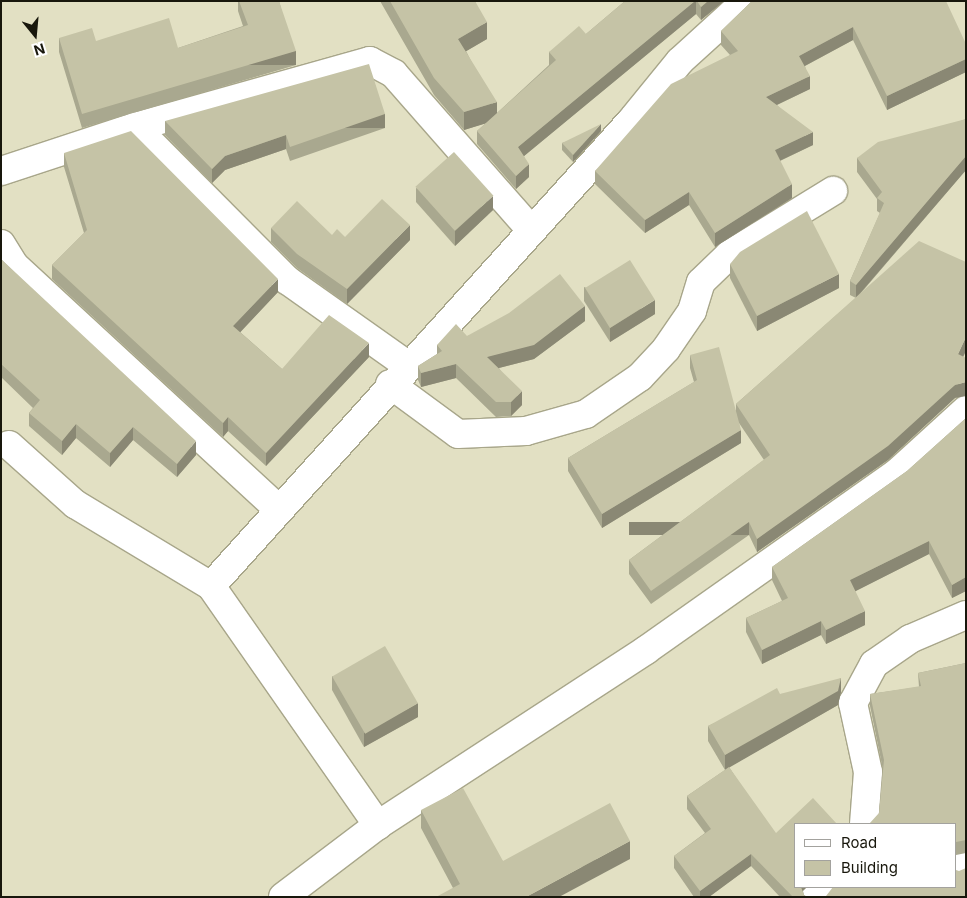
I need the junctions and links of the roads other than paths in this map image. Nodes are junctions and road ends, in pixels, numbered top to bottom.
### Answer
1 (746, 1) edge
2 (135, 126) junction
3 (1, 170) edge
4 (834, 191) dead end
5 (531, 230) junction
6 (1, 244) edge
7 (398, 375) junction
8 (966, 410) edge
9 (9, 445) dead end
10 (277, 508) junction
11 (211, 586) junction
12 (966, 616) edge
13 (864, 823) edge
14 (378, 825) junction
15 (824, 888) edge
16 (283, 897) edge
17 (815, 897) edge

1 - 5 street
2 - 3 street
2 - 5 street
2 - 7 street
4 - 7 street
5 - 7 street
6 - 10 street
7 - 10 street
8 - 14 street
9 - 11 street
10 - 11 street
11 - 14 street
12 - 13 street
14 - 16 street
15 - 17 street

